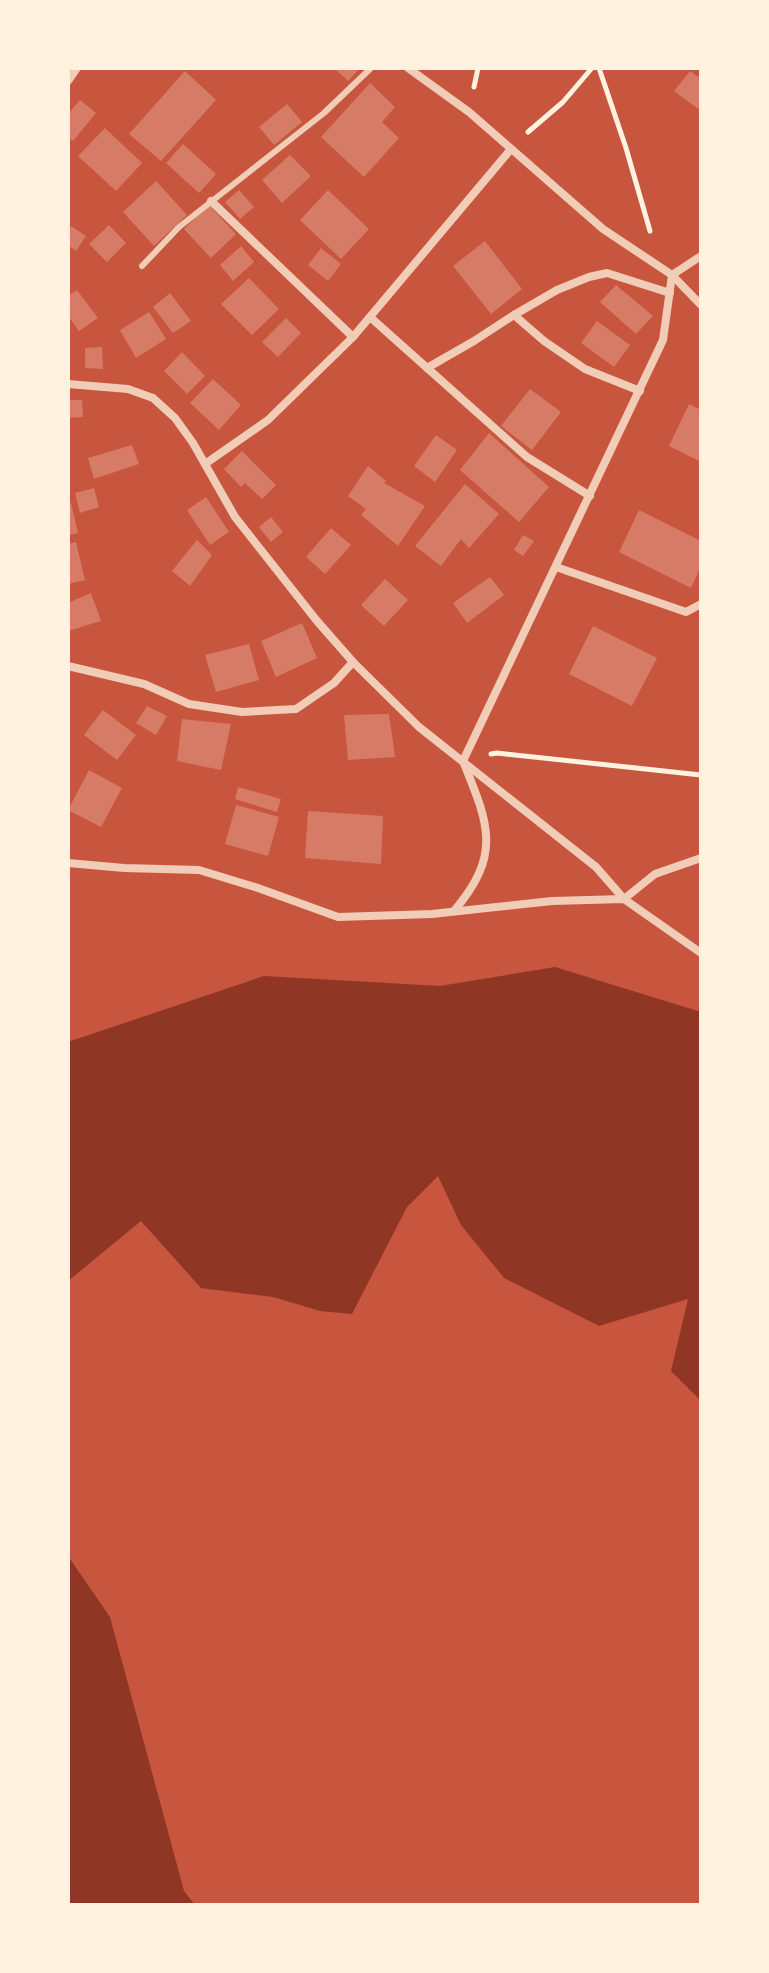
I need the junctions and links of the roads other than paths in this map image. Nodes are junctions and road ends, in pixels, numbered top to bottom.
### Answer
1 (77, 68) edge
2 (371, 68) edge
3 (408, 68) edge
4 (68, 81) edge
5 (511, 149) junction
6 (211, 201) junction
7 (701, 256) edge
8 (142, 266) dead end
9 (672, 275) junction
10 (670, 293) junction
11 (701, 305) edge
12 (514, 315) junction
13 (370, 317) junction
14 (353, 337) junction
15 (427, 368) junction
16 (68, 384) edge
17 (640, 391) junction
18 (205, 464) junction
19 (590, 496) junction
20 (556, 567) junction
21 (701, 604) edge
22 (353, 662) junction
23 (68, 666) edge
24 (463, 761) junction
25 (701, 858) edge
26 (68, 863) edge
27 (624, 899) junction
28 (454, 911) junction
29 (701, 953) edge

1 - 4 street
2 - 6 lane
3 - 5 street
5 - 9 street
5 - 13 street
6 - 8 lane
6 - 14 street
7 - 9 street
9 - 10 street
9 - 11 street
10 - 12 street
10 - 17 street
12 - 15 street
12 - 17 street
13 - 14 street
13 - 15 street
14 - 18 street
15 - 19 street
16 - 18 street
17 - 19 street
18 - 22 street
19 - 20 street
20 - 21 street
20 - 24 street
22 - 23 street
22 - 24 street
24 - 27 street
24 - 28 street
25 - 27 street
26 - 28 street
27 - 28 street
27 - 29 street

